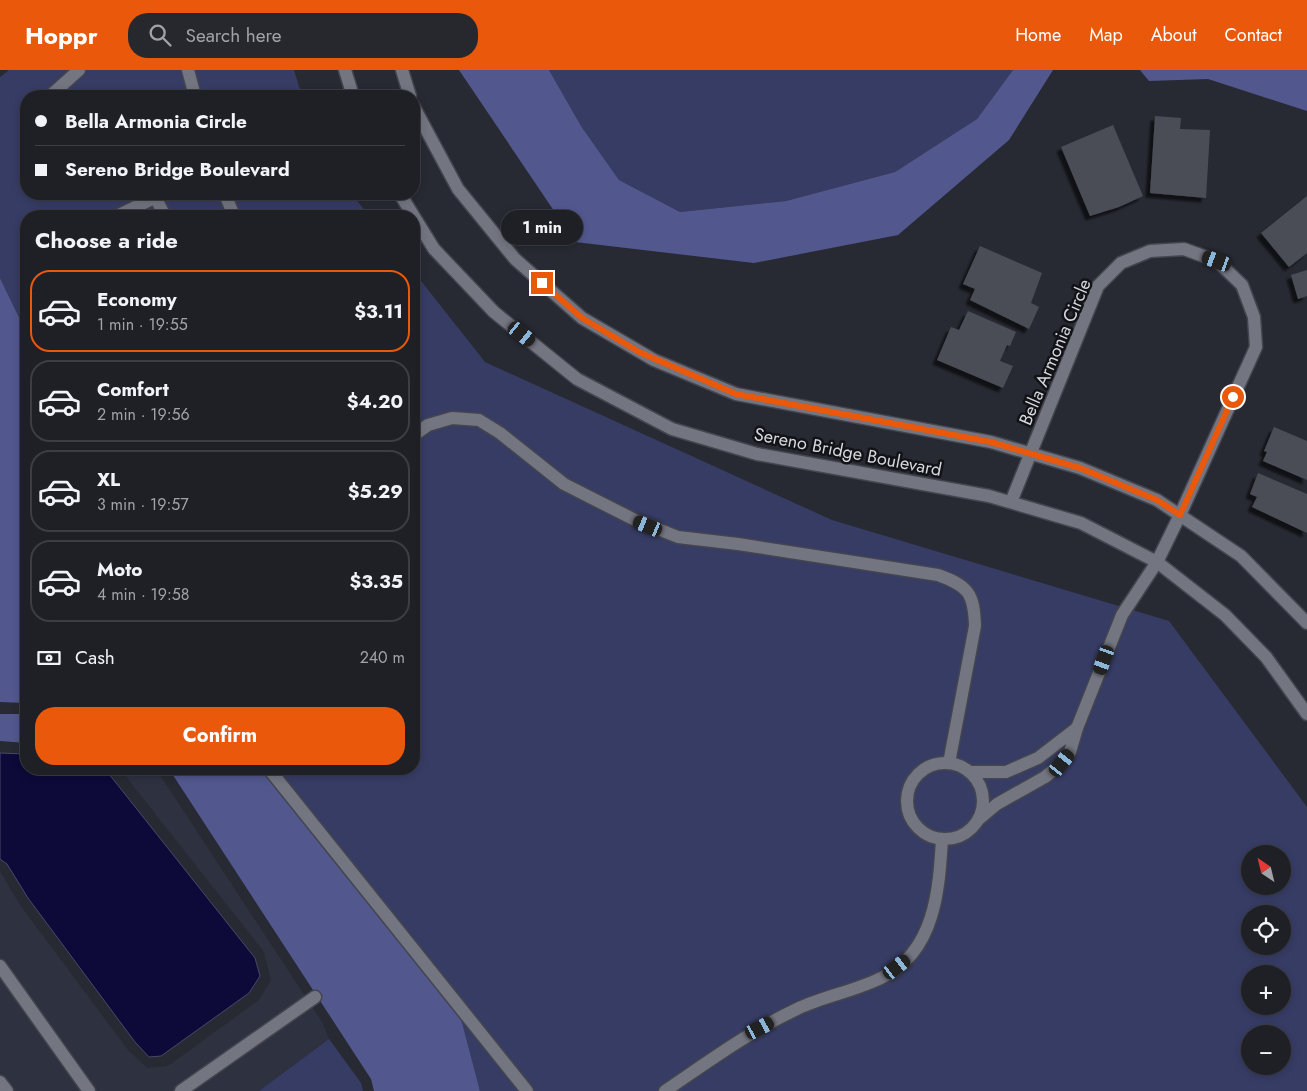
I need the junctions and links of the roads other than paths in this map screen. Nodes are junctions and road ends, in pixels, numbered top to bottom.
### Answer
1 (78, 70) edge
2 (188, 70) edge
3 (345, 70) edge
4 (402, 70) edge
5 (56, 90) edge
6 (193, 90) edge
7 (352, 90) edge
8 (408, 90) edge
9 (420, 118) edge
10 (148, 200) edge
11 (129, 210) edge
12 (420, 226) edge
13 (420, 431) edge
14 (1030, 454) junction
15 (1011, 502) junction
16 (1180, 515) junction
17 (1157, 562) junction
18 (1307, 623) edge
19 (1307, 714) edge
20 (1077, 728) junction
21 (949, 763) junction
22 (971, 772) junction
23 (273, 775) edge
24 (979, 819) junction
25 (942, 839) junction
26 (0, 966) edge
27 (315, 997) dead end
28 (0, 1082) edge
29 (7, 1091) edge
30 (89, 1091) edge
31 (181, 1091) edge
32 (527, 1091) edge
33 (665, 1091) edge

1 - 5 street
2 - 6 street
3 - 7 street
4 - 8 street
9 - 14 street, Sereno Bridge Boulevard
10 - 11 street
12 - 15 street, Sereno Bridge Boulevard
13 - 21 street
14 - 15 street, Bella Armonia Circle
14 - 16 street, Sereno Bridge Boulevard
14 - 16 street, Bella Armonia Circle
15 - 17 street, Sereno Bridge Boulevard
16 - 17 street, Bella Armonia Circle
16 - 18 street, Sereno Bridge Boulevard
17 - 19 street, Sereno Bridge Boulevard
17 - 20 street, Bella Armonia Circle
20 - 22 street
20 - 24 street, Bella Armonia Circle
21 - 22 street
21 - 25 street
22 - 24 street
23 - 32 street
24 - 25 street
25 - 33 street
26 - 30 street
27 - 31 street
28 - 29 street

